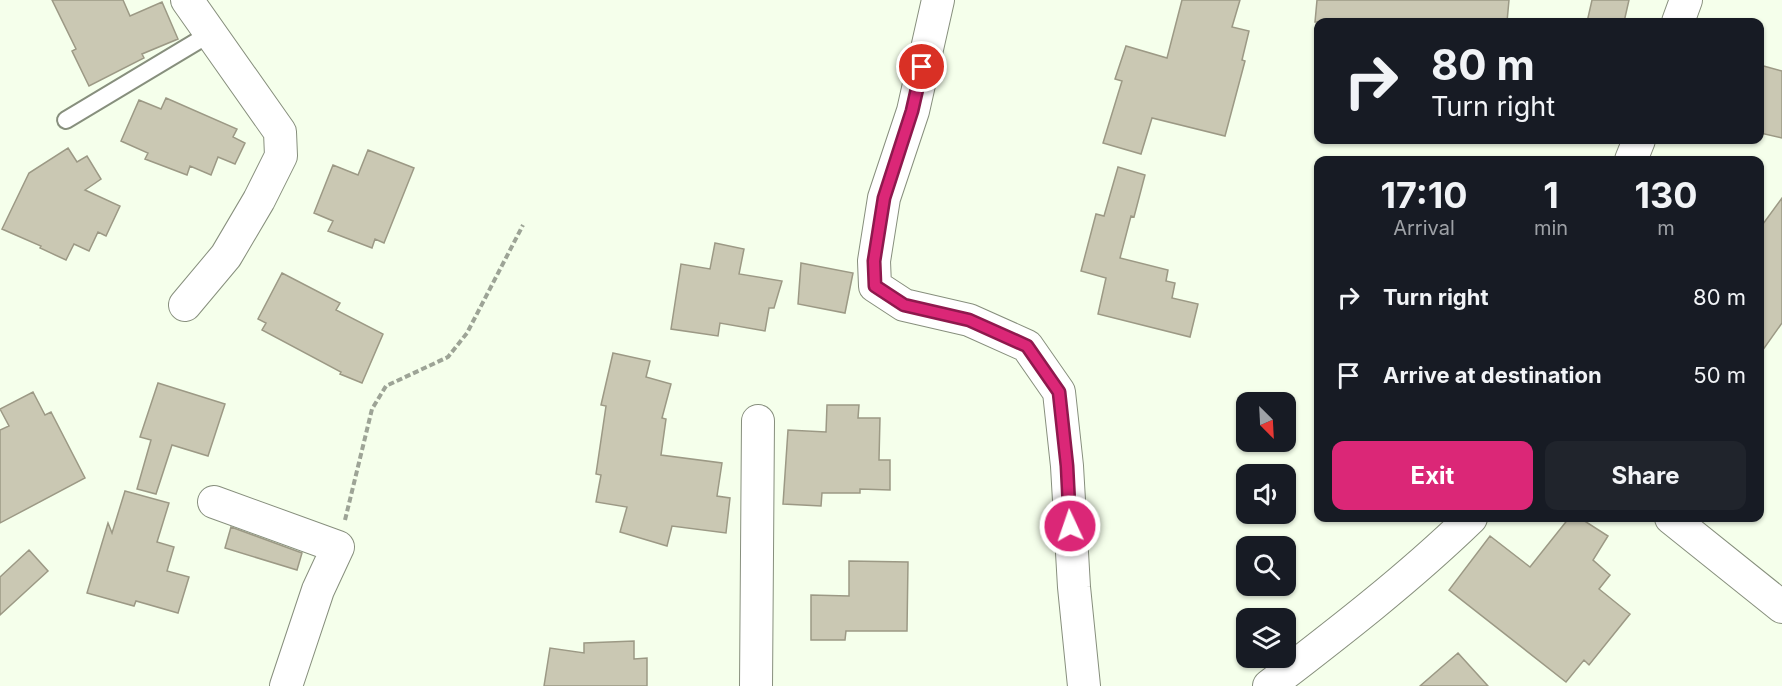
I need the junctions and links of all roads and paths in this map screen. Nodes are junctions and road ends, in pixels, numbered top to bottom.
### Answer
1 (187, 0) edge
2 (938, 0) edge
3 (1686, 0) edge
4 (1679, 18) edge
5 (211, 33) junction
6 (66, 120) dead end
7 (523, 225) dead end
8 (185, 305) dead end
9 (758, 421) dead end
10 (214, 502) dead end
11 (1467, 522) edge
12 (1676, 522) edge
13 (338, 547) junction
14 (1782, 606) edge
15 (286, 686) edge
16 (756, 686) edge
17 (1084, 686) edge
18 (1269, 686) edge

1 - 5 street
2 - 17 street
3 - 4 street
5 - 6 lane
5 - 8 street
7 - 13 path
9 - 16 street
10 - 13 street
11 - 18 street
12 - 14 street
13 - 15 street

